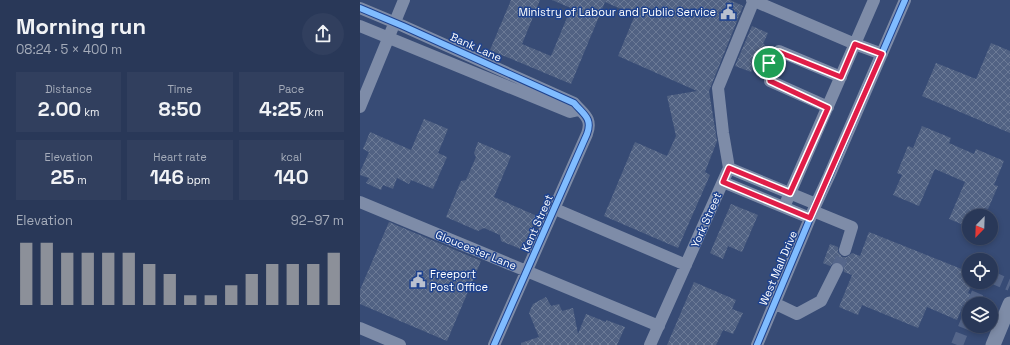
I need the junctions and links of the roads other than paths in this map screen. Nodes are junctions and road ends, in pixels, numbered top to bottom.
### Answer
1 (404, 0) edge
2 (753, 0) edge
3 (874, 0) edge
4 (905, 0) edge
5 (360, 8) edge
6 (395, 22) junction
7 (360, 26) edge
8 (389, 38) junction
9 (855, 44) junction
10 (882, 54) junction
11 (841, 77) junction
12 (360, 107) edge
13 (828, 108) junction
14 (580, 110) junction
15 (729, 168) junction
16 (723, 182) junction
17 (790, 193) junction
18 (360, 202) edge
19 (784, 207) junction
20 (555, 208) junction
21 (813, 211) junction
22 (845, 250) tunnel mouth
23 (686, 265) junction
24 (837, 269) tunnel mouth
25 (528, 271) junction
26 (774, 303) junction
27 (1010, 304) edge
28 (659, 326) junction
29 (360, 328) edge
30 (400, 345) edge
31 (494, 345) edge
32 (650, 345) edge
33 (757, 345) edge
34 (993, 345) edge

1 - 6 street
2 - 9 street
2 - 15 street
3 - 9 street
4 - 10 street, West Mall Drive
5 - 6 street, Bank Lane
6 - 8 street
6 - 14 street, Bank Lane
7 - 8 street
8 - 12 street
8 - 14 street
9 - 10 street
9 - 11 street
10 - 21 street, West Mall Drive
11 - 13 street
11 - 13 street
13 - 17 street
14 - 20 street, Kent Street
15 - 16 street, York Street
15 - 17 street
16 - 19 street
16 - 23 street, York Street
17 - 19 street
17 - 21 street
18 - 25 street, Gloucester Lane
19 - 21 street
20 - 23 street
20 - 25 street, Kent Street
21 - 22 street
21 - 26 street, West Mall Drive
23 - 28 street, York Street
24 - 26 street
25 - 28 street, Gloucester Lane
25 - 31 street, Kent Street
26 - 33 street, West Mall Drive
27 - 34 main road
28 - 32 street, York Street
29 - 30 street

